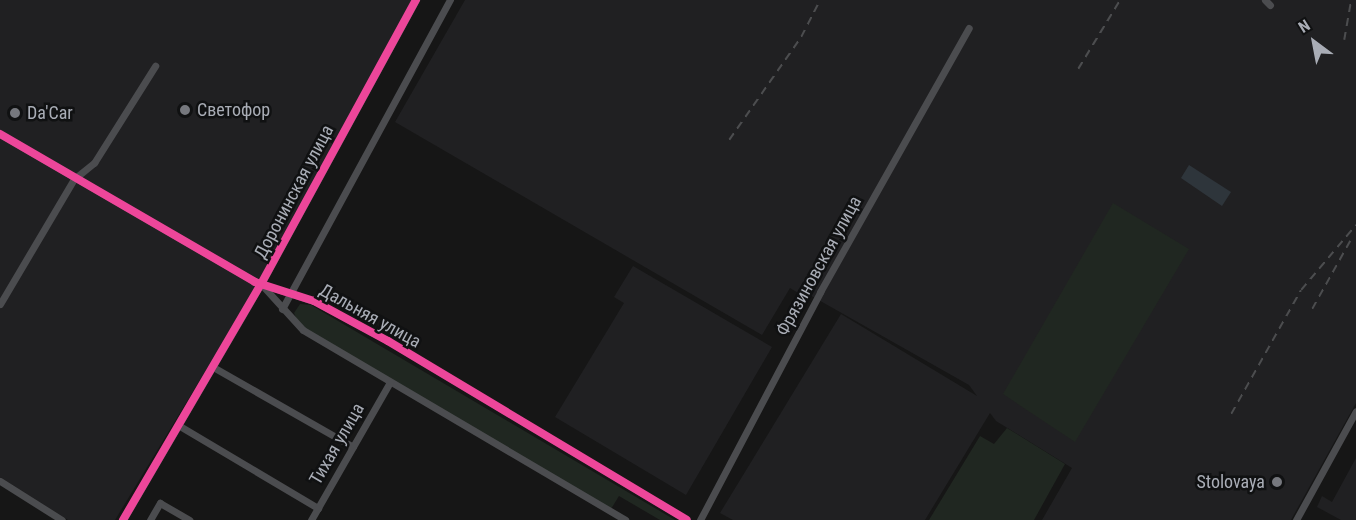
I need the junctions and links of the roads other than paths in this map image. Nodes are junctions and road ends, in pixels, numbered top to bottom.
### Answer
1 (416, 0) edge
2 (450, 0) edge
3 (969, 28) dead end
4 (155, 66) dead end
5 (0, 134) edge
6 (74, 179) junction
7 (261, 284) junction
8 (290, 292) junction
9 (0, 304) edge
10 (282, 309) junction
11 (213, 367) junction
12 (390, 382) junction
13 (1356, 411) edge
14 (177, 425) junction
15 (353, 447) junction
16 (0, 481) edge
17 (318, 508) junction
18 (62, 520) edge
19 (123, 520) edge
20 (150, 520) edge
21 (190, 520) edge
22 (311, 520) edge
23 (625, 520) edge
24 (687, 520) edge
25 (700, 520) edge
26 (1296, 520) edge

1 - 7 street, Доронинская улица
2 - 8 street
3 - 25 street, Фрязиновская улица
4 - 6 street
5 - 6 street, Дальняя улица
6 - 7 street, Дальняя улица
6 - 9 street
7 - 8 street, Дальняя улица
7 - 10 street, Дальняя улица
7 - 11 street, Доронинская улица
8 - 10 street
8 - 24 street, Дальняя улица
10 - 12 street, Дальняя улица
11 - 14 street, Доронинская улица
11 - 15 street
12 - 15 street, Тихая улица
12 - 23 street, Дальняя улица
13 - 26 street
14 - 17 street
14 - 19 street, Доронинская улица
15 - 17 street, Тихая улица
16 - 18 street
17 - 22 street, Тихая улица
20 - 21 street

